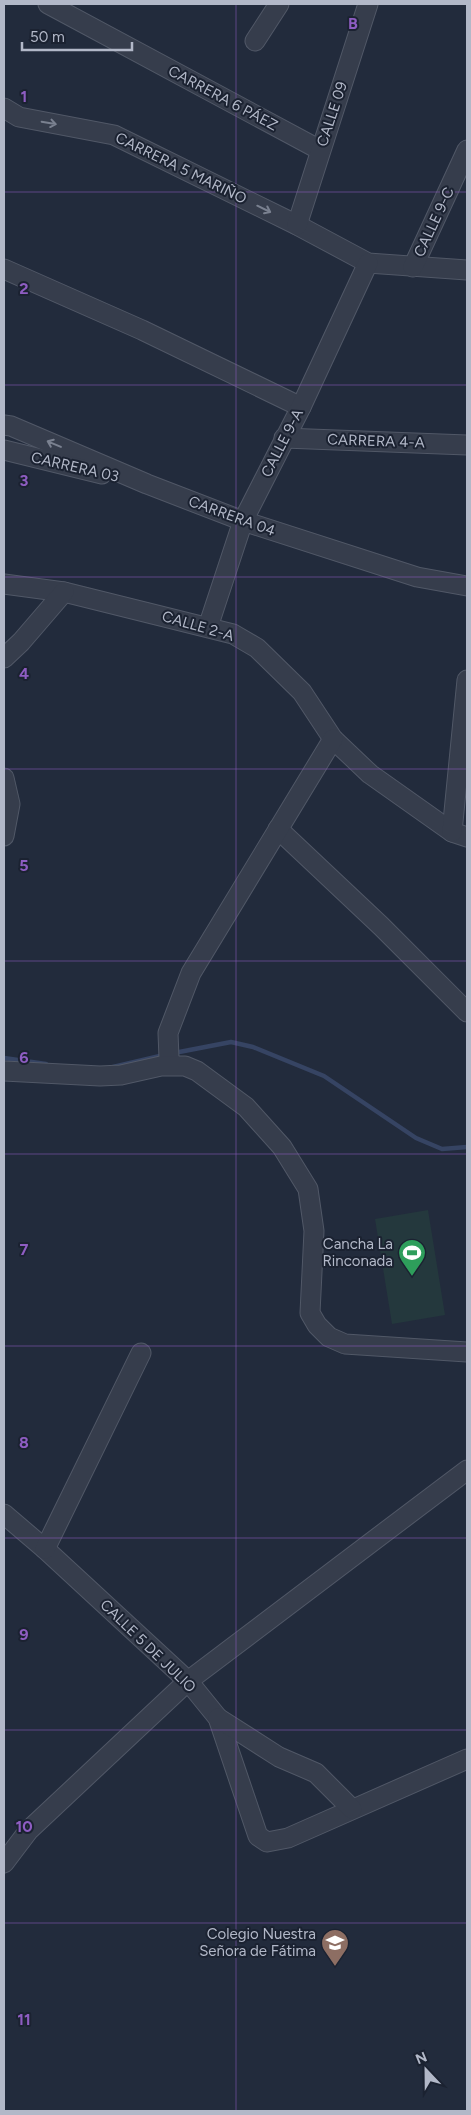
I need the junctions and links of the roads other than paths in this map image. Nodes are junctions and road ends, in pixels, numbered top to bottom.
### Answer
1 (48, 4) edge
2 (279, 4) edge
3 (368, 4) edge
4 (255, 42) dead end
5 (4, 108) edge
6 (320, 150) junction
7 (467, 150) edge
8 (297, 225) junction
9 (368, 263) junction
10 (413, 268) junction
11 (4, 269) edge
12 (467, 270) edge
13 (300, 407) junction
14 (6, 424) edge
15 (284, 438) junction
16 (467, 445) edge
17 (4, 450) edge
18 (147, 484) junction
19 (243, 521) junction
20 (4, 584) edge
21 (467, 586) edge
22 (64, 592) junction
23 (208, 627) junction
24 (4, 658) edge
25 (467, 680) edge
26 (333, 739) junction
27 (4, 778) edge
28 (278, 829) junction
29 (460, 835) edge
30 (4, 836) edge
31 (467, 1012) edge
32 (171, 1062) junction
33 (4, 1071) edge
34 (467, 1352) edge
35 (141, 1353) dead end
36 (467, 1470) edge
37 (4, 1514) edge
38 (46, 1548) junction
39 (188, 1681) junction
40 (218, 1718) junction
41 (467, 1759) edge
42 (352, 1809) junction
43 (4, 1863) edge

1 - 6 street, CARRERA 6 PÁEZ
2 - 4 street
3 - 6 street, CALLE 09
5 -> 8 street, CARRERA 5 MARIÑO
6 - 8 street, CALLE 09
7 - 10 street, CALLE 9-C
8 - 9 street, CARRERA 5 MARIÑO
9 - 10 street
9 - 13 street, CALLE 9-A
10 - 12 street
11 - 13 street
13 - 15 street, CALLE 9-A
18 -> 14 street, CARRERA 04
15 - 16 street, CARRERA 4-A
15 - 19 street, CALLE 9-A
17 - 18 street, CARRERA 03
18 - 19 street, CARRERA 04
19 - 21 street, CARRERA 04
19 - 23 street, CALLE 9-A
20 - 22 street, CALLE 2-A
22 - 23 street, CALLE 2-A
22 - 24 street
23 - 26 street, CALLE 2-A
25 - 29 street
26 - 28 street
26 - 29 street, CALLE 2-A
27 - 30 street
28 - 31 street
28 - 32 street
32 - 33 street
32 - 34 street
35 - 38 street
36 - 39 street
37 - 38 street, CALLE 5 DE JULIO
38 - 39 street, CALLE 5 DE JULIO
39 - 40 street, CALLE 5 DE JULIO
39 - 43 street
40 - 42 street
40 - 42 street, CALLE 5 DE JULIO
41 - 42 street

